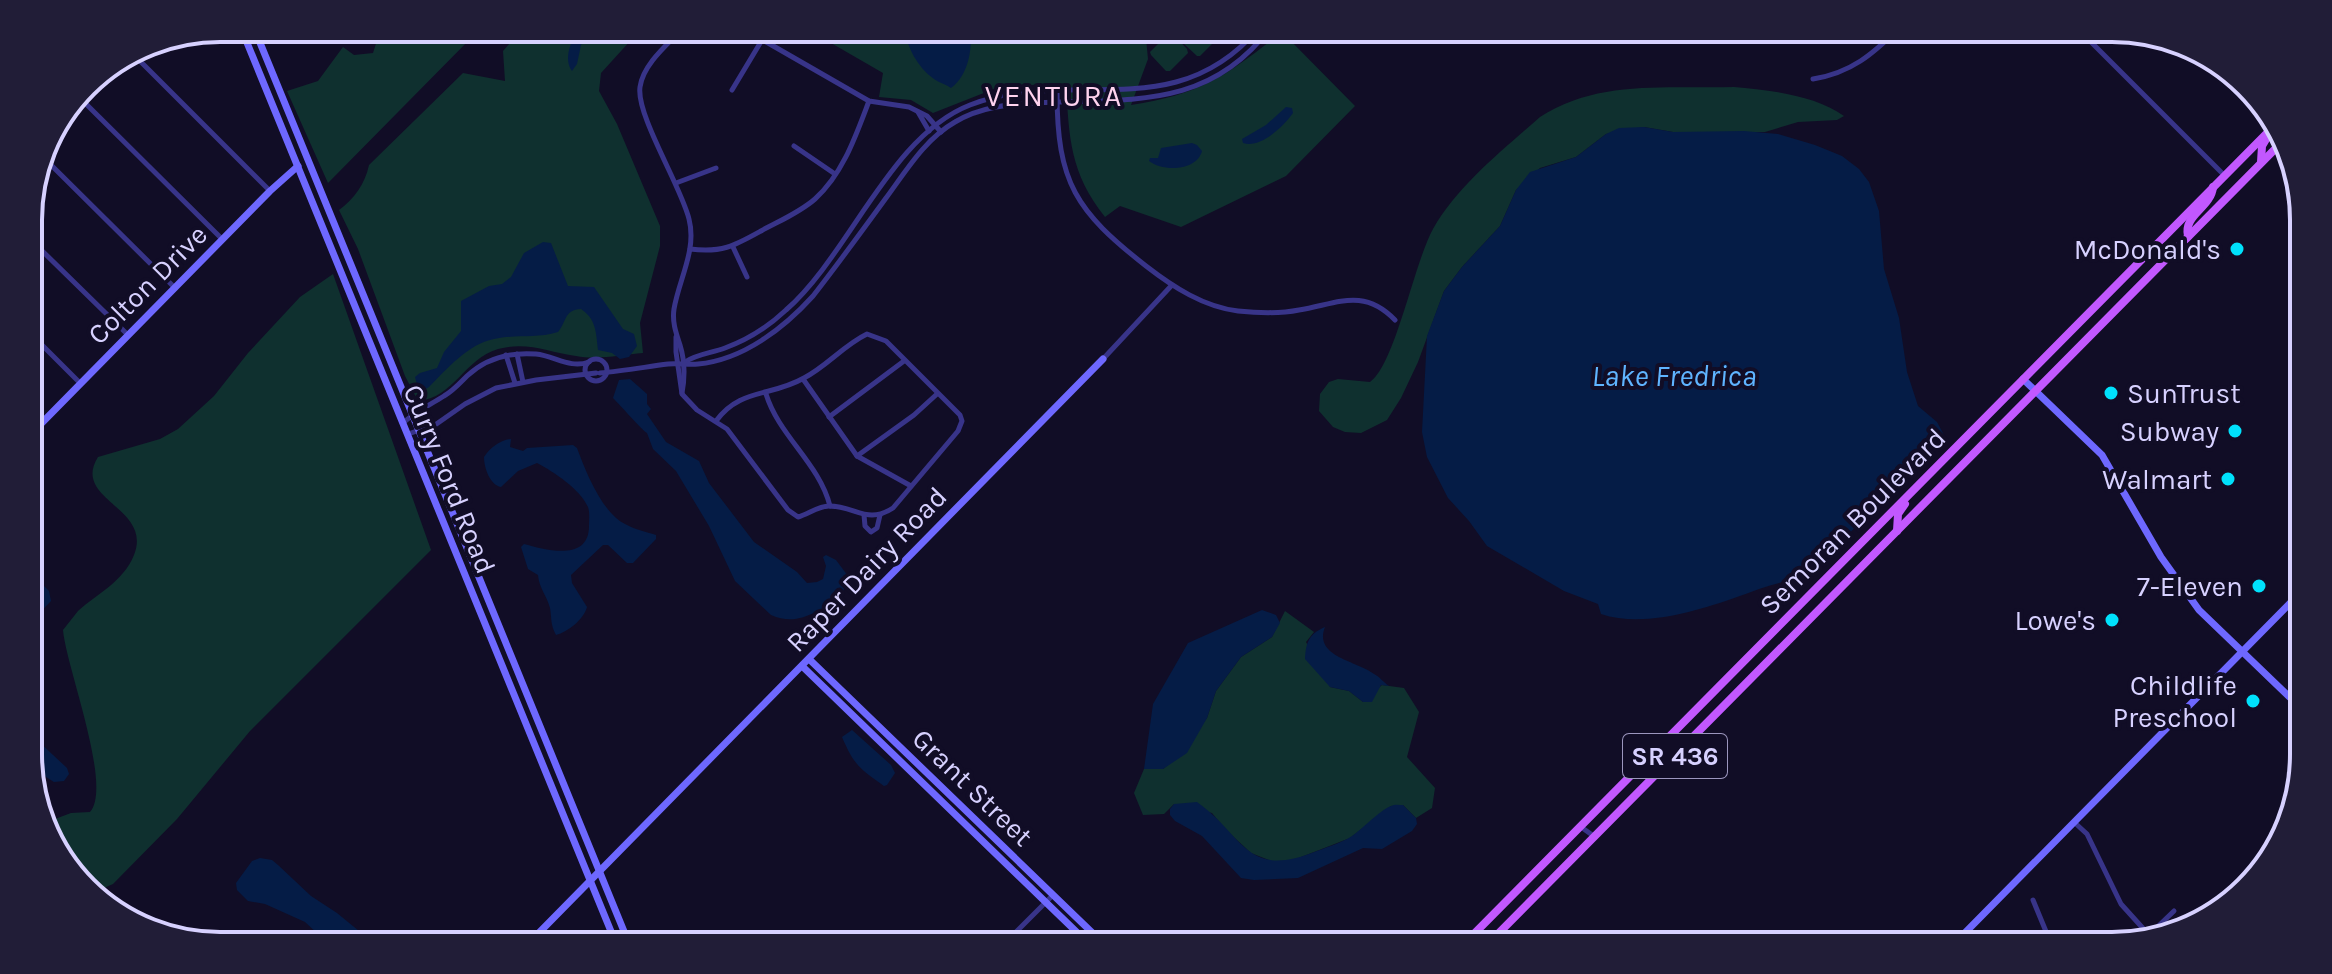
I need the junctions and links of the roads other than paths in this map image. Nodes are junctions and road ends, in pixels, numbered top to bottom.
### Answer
1 (247, 42) edge
2 (260, 42) edge
3 (670, 42) edge
4 (761, 42) edge
5 (766, 42) edge
6 (1244, 42) edge
7 (1256, 42) edge
8 (1884, 42) edge
9 (2091, 42) edge
10 (251, 51) junction
11 (140, 61) edge
12 (1813, 79) dead end
13 (732, 90) dead end
14 (1057, 92) junction
15 (869, 101) junction
16 (1057, 102) junction
17 (86, 104) edge
18 (918, 111) junction
19 (935, 124) junction
20 (928, 130) junction
21 (941, 132) junction
22 (2267, 133) edge
23 (2268, 135) edge
24 (934, 138) junction
25 (794, 146) dead end
26 (2275, 149) edge
27 (306, 154) junction
28 (2261, 162) junction
29 (51, 165) edge
30 (298, 166) junction
31 (716, 168) dead end
32 (835, 174) junction
33 (2225, 176) junction
34 (675, 183) junction
35 (2213, 187) junction
36 (270, 191) junction
37 (879, 192) junction
38 (886, 198) junction
39 (2188, 236) junction
40 (222, 239) junction
41 (733, 247) junction
42 (690, 249) junction
43 (42, 251) edge
44 (747, 277) dead end
45 (1172, 285) junction
46 (361, 287) junction
47 (175, 288) junction
48 (1395, 320) dead end
49 (128, 335) junction
50 (42, 345) edge
51 (517, 354) junction
52 (506, 355) junction
53 (1103, 359) joint
54 (904, 361) junction
55 (589, 362) junction
56 (680, 363) junction
57 (602, 371) junction
58 (587, 374) junction
59 (803, 379) junction
60 (2023, 379) junction
61 (523, 382) junction
62 (80, 383) junction
63 (515, 383) junction
64 (2035, 391) junction
65 (766, 394) junction
66 (937, 394) junction
67 (412, 414) junction
68 (829, 417) junction
69 (42, 420) edge
70 (716, 421) junction
71 (403, 423) junction
72 (420, 431) junction
73 (408, 434) junction
74 (857, 456) junction
75 (911, 486) junction
76 (1916, 487) junction
77 (830, 506) junction
78 (864, 515) junction
79 (880, 515) junction
80 (1897, 531) junction
81 (488, 599) junction
82 (1806, 599) junction
83 (2290, 603) edge
84 (477, 604) junction
85 (1818, 611) junction
86 (2243, 651) junction
87 (809, 659) junction
88 (802, 666) junction
89 (512, 689) junction
90 (2290, 697) edge
91 (547, 742) junction
92 (542, 762) junction
93 (2075, 823) junction
94 (581, 825) junction
95 (1581, 827) junction
96 (1595, 837) junction
97 (1003, 846) junction
98 (996, 854) junction
99 (599, 870) junction
100 (590, 880) junction
101 (1053, 895) junction
102 (2033, 900) dead end
103 (1045, 902) junction
104 (2174, 911) dead end
105 (2159, 926) edge
106 (2143, 930) edge
107 (540, 932) edge
108 (611, 932) edge
109 (624, 932) edge
110 (1016, 932) edge
111 (1076, 932) edge
112 (1089, 932) edge
113 (1476, 932) edge
114 (1500, 932) edge
115 (1966, 932) edge
116 (2046, 932) edge

1 - 10 street, Curry Ford Road
2 - 27 street, Curry Ford Road
3 - 34 street
4 - 13 street
5 - 15 street
6 - 14 street
7 - 16 street
8 - 12 street
9 - 33 street
10 - 27 street
10 - 30 street, Curry Ford Road
11 - 36 street
14 - 16 street
14 - 19 street
15 - 18 street
15 - 32 street
16 - 21 street
16 - 45 street
17 - 40 street
18 - 19 street
18 - 20 street
19 - 20 street
19 - 21 street
20 - 24 street
20 - 37 street
21 - 24 street
22 - 33 main road, Semoran Boulevard / SR 436
23 - 28 main road
24 - 38 street
25 - 32 street
26 - 28 main road, Semoran Boulevard / SR 436
27 - 46 street, Curry Ford Road
28 - 39 main road, Semoran Boulevard / SR 436
29 - 47 street
30 - 36 street, Colton Drive
30 - 46 street
30 - 71 street, Curry Ford Road
31 - 34 street
32 - 41 street
33 - 35 main road, Semoran Boulevard / SR 436
34 - 42 street
35 - 39 main road
35 - 60 main road, Semoran Boulevard / SR 436
36 - 40 street, Colton Drive
37 - 38 street
37 - 56 street
38 - 56 street
39 - 64 main road, Semoran Boulevard / SR 436
40 - 47 street, Colton Drive
41 - 42 street
41 - 44 street
42 - 56 street
43 - 49 street
45 - 48 street
45 - 53 street, Raper Dairy Road
46 - 67 street, Curry Ford Road
47 - 49 street, Colton Drive
49 - 62 street, Colton Drive
50 - 62 street
51 - 52 street
51 - 55 street
51 - 61 street
52 - 63 street
52 - 67 street
53 - 87 street, Raper Dairy Road
54 - 59 street
54 - 66 street
54 - 68 street
55 - 57 street
55 - 58 street
56 - 57 street
56 - 70 street
57 - 58 street
57 - 58 street
58 - 61 street
59 - 65 street
59 - 68 street
60 - 64 street
60 - 76 main road, Semoran Boulevard / SR 436
61 - 63 street
62 - 69 street, Colton Drive
63 - 72 street
64 - 80 main road, Semoran Boulevard / SR 436
64 - 86 street
65 - 70 street
65 - 77 street
66 - 74 street
66 - 75 street
67 - 71 street
67 - 72 street, Curry Ford Road
68 - 74 street
70 - 77 street
71 - 73 street, Curry Ford Road
72 - 73 street
72 - 81 street, Curry Ford Road
73 - 84 street, Curry Ford Road
74 - 75 street
75 - 79 street
76 - 80 main road
76 - 82 main road, Semoran Boulevard / SR 436
77 - 78 street
78 - 79 street
78 - 79 street
80 - 85 main road, Semoran Boulevard / SR 436
81 - 84 street
81 - 91 street, Curry Ford Road
82 - 85 street
82 - 95 main road, Semoran Boulevard / SR 436
83 - 86 street
84 - 89 street, Curry Ford Road
85 - 96 main road, Semoran Boulevard / SR 436
86 - 90 street
86 - 93 street
87 - 88 street, Raper Dairy Road
87 - 97 street, Grant Street
88 - 98 street, Grant Street
88 - 99 street, Raper Dairy Road
89 - 91 street
89 - 92 street, Curry Ford Road
91 - 94 street, Curry Ford Road
92 - 94 street
92 - 100 street, Curry Ford Road
93 - 106 street
93 - 115 street
94 - 99 street, Curry Ford Road
95 - 96 street
95 - 113 main road, Semoran Boulevard / SR 436
96 - 114 main road, Semoran Boulevard / SR 436
97 - 98 street
97 - 101 street, Grant Street
98 - 103 street, Grant Street
99 - 100 street, Raper Dairy Road
99 - 109 street, Curry Ford Road
100 - 107 street, Raper Dairy Road
100 - 108 street, Curry Ford Road
101 - 103 street
101 - 112 street, Grant Street
102 - 116 street
103 - 110 street
103 - 111 street, Grant Street
104 - 105 street

